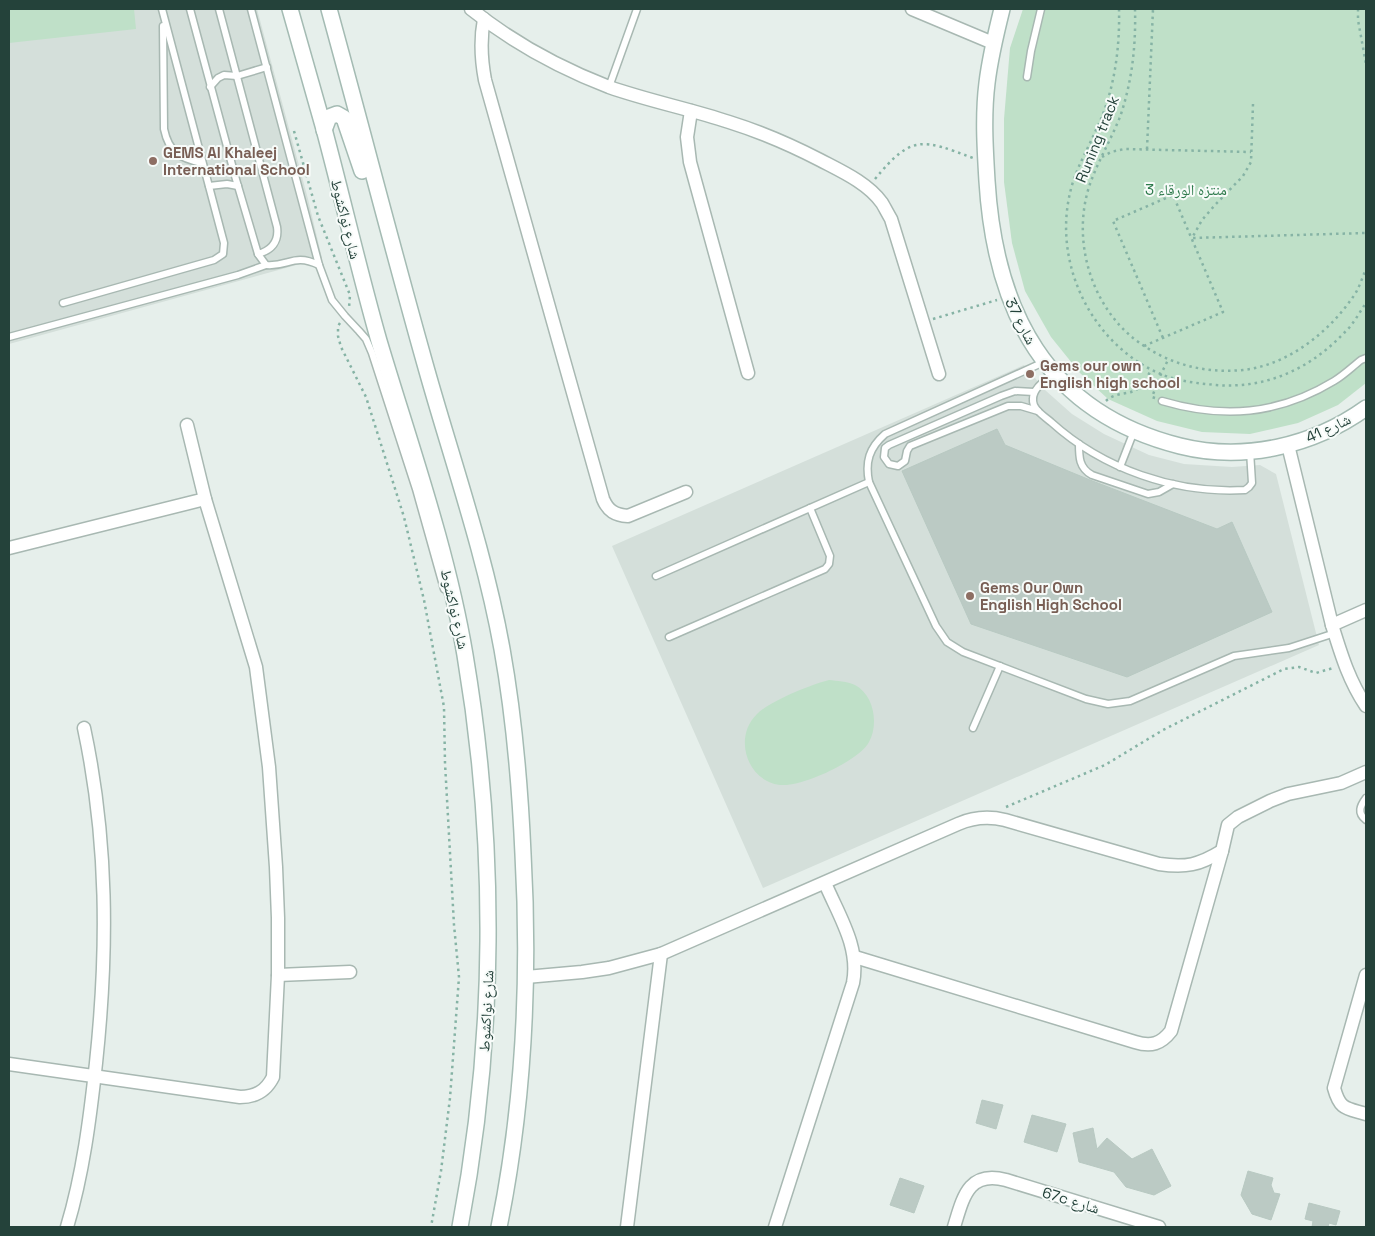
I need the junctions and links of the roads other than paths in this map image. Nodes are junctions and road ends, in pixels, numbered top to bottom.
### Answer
1 (190, 9) edge
2 (219, 9) edge
3 (251, 9) edge
4 (290, 9) edge
5 (329, 9) edge
6 (471, 9) edge
7 (637, 9) edge
8 (912, 9) edge
9 (1002, 9) edge
10 (1041, 9) edge
11 (162, 12) edge
12 (484, 19) junction
13 (993, 43) junction
14 (267, 67) junction
15 (237, 76) junction
16 (1027, 77) dead end
17 (210, 87) junction
18 (609, 87) junction
19 (691, 111) junction
20 (324, 130) junction
21 (202, 163) junction
22 (209, 186) junction
23 (238, 186) junction
24 (392, 246) junction
25 (258, 254) junction
26 (266, 264) junction
27 (319, 265) junction
28 (63, 303) dead end
29 (9, 337) edge
30 (1366, 358) edge
31 (1049, 367) junction
32 (748, 373) dead end
33 (939, 374) dead end
34 (1034, 392) junction
35 (1162, 401) road end
36 (1366, 408) edge
37 (1038, 411) junction
38 (188, 424) dead end
39 (1134, 431) junction
40 (1079, 444) junction
41 (1288, 445) junction
42 (1250, 451) junction
43 (1120, 467) junction
44 (869, 482) junction
45 (1173, 484) junction
46 (686, 492) dead end
47 (205, 499) junction
48 (810, 508) junction
49 (9, 548) edge
50 (656, 576) dead end
51 (1366, 610) edge
52 (456, 612) junction
53 (1334, 629) junction
54 (669, 637) dead end
55 (1000, 666) junction
56 (1366, 706) edge
57 (84, 728) dead end
58 (972, 728) dead end
59 (1366, 772) edge
60 (1366, 798) edge
61 (1366, 820) edge
62 (1222, 851) junction
63 (825, 883) junction
64 (661, 954) junction
65 (855, 957) junction
66 (350, 972) dead end
67 (278, 975) junction
68 (1366, 975) edge
69 (526, 977) junction
70 (9, 1064) edge
71 (95, 1076) junction
72 (1366, 1114) edge
73 (1132, 1223) edge
74 (67, 1227) edge
75 (460, 1227) edge
76 (499, 1227) edge
77 (627, 1227) edge
78 (775, 1227) edge
79 (954, 1227) edge
80 (1159, 1227) edge

1 - 17 lane
2 - 15 lane
3 - 14 lane
4 - 20 street, شارع نواكشوط
5 - 24 street
6 - 12 street
7 - 18 lane
8 - 13 street
9 - 13 street, شارع 37
10 - 16 lane
11 - 21 lane
11 - 21 lane
12 - 18 street
12 - 46 street
13 - 31 street, شارع 37
14 - 15 lane
14 - 27 lane
15 - 17 lane
15 - 25 lane
17 - 23 lane
18 - 19 street
19 - 32 street
19 - 33 street
20 - 24 street
20 - 52 street, شارع نواكشوط
21 - 22 lane
22 - 23 lane
22 - 28 lane
23 - 25 lane
24 - 69 street
25 - 26 lane
26 - 27 lane
26 - 29 lane
27 - 52 lane
30 - 35 lane
31 - 34 lane
31 - 39 street, شارع 37
31 - 44 lane
34 - 37 lane
34 - 37 lane
36 - 41 street, شارع 41
37 - 40 lane
38 - 47 street
39 - 42 street, شارع 37
39 - 43 lane
40 - 43 lane
40 - 45 lane
41 - 42 street, شارع 37
41 - 53 street
42 - 45 lane
43 - 45 lane
44 - 48 lane
44 - 55 lane
47 - 49 street
47 - 67 street
48 - 50 lane
48 - 54 lane
51 - 53 street
52 - 75 street, شارع نواكشوط
53 - 55 lane
53 - 56 street
55 - 58 lane
57 - 71 street
59 - 62 street
60 - 61 lane
62 - 63 street
62 - 65 street
63 - 64 street
63 - 65 street
64 - 69 street
64 - 77 street
65 - 78 street
66 - 67 street
67 - 71 street
68 - 72 street
69 - 76 street
70 - 71 street
71 - 74 street
73 - 79 street, 67c شارع
73 - 80 street, 67c شارع

